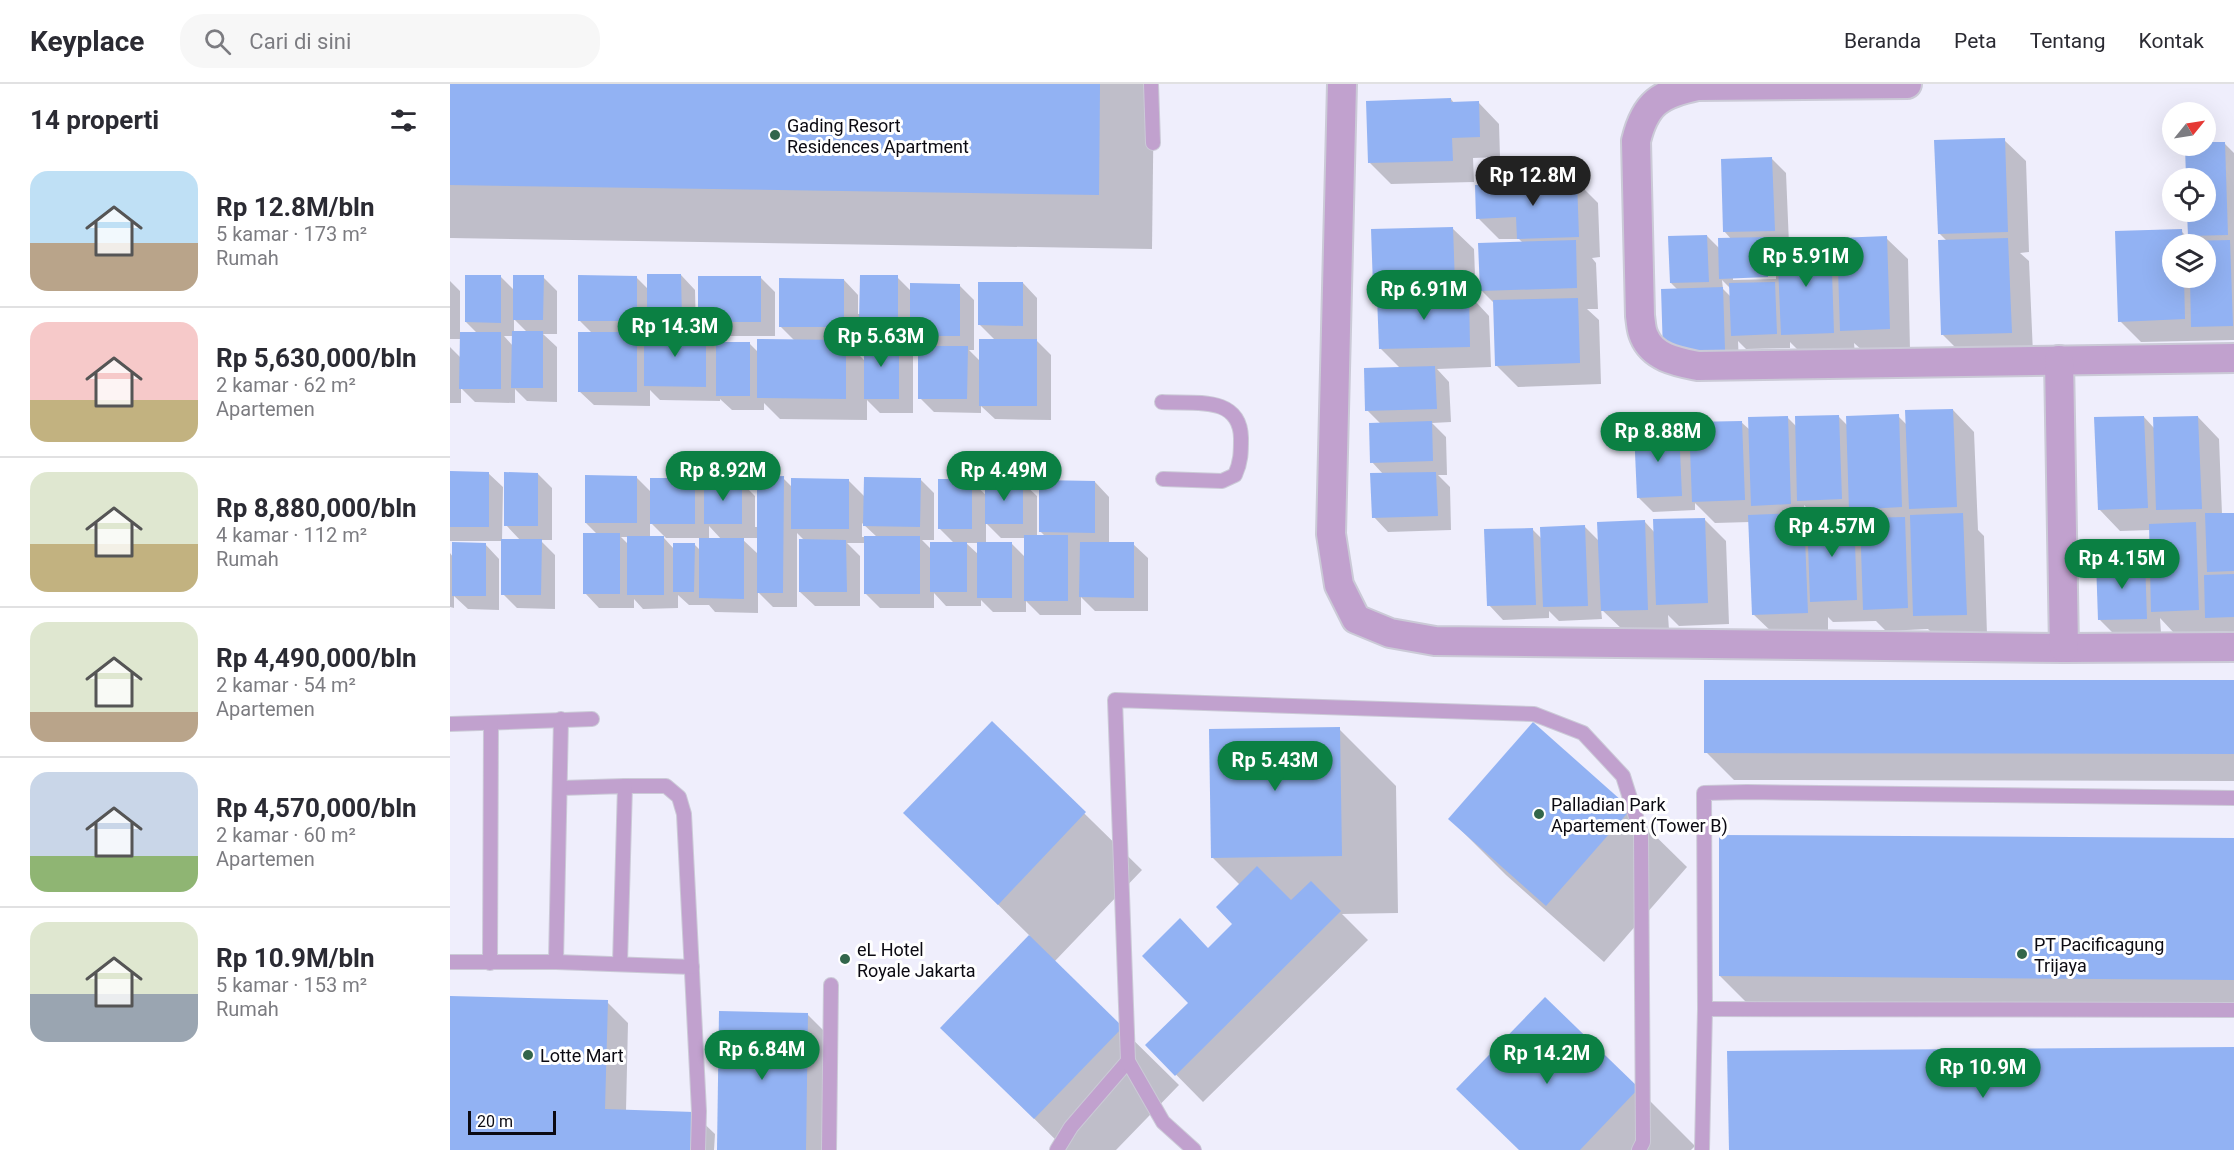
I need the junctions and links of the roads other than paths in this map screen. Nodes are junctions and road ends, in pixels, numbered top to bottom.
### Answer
1 (1152, 84) edge
2 (1342, 84) edge
3 (1907, 84) edge
4 (1153, 143) dead end
5 (2234, 358) edge
6 (2059, 360) junction
7 (1162, 402) dead end
8 (1163, 479) dead end
9 (2234, 647) edge
10 (2064, 648) junction
11 (561, 719) junction
12 (592, 719) dead end
13 (491, 723) junction
14 (450, 724) edge
15 (625, 786) junction
16 (561, 788) junction
17 (2234, 798) edge
18 (450, 962) edge
19 (556, 962) junction
20 (490, 963) junction
21 (620, 963) junction
22 (692, 968) junction
23 (831, 985) dead end
24 (1706, 1009) junction
25 (2234, 1010) edge
26 (1128, 1061) junction
27 (698, 1150) edge
28 (829, 1150) edge
29 (1057, 1150) edge
30 (1194, 1150) edge
31 (1639, 1150) edge
32 (1702, 1150) edge

1 - 4 lane
2 - 10 street
3 - 6 street
5 - 6 street
6 - 10 street
7 - 8 lane
9 - 10 street
11 - 12 lane
11 - 13 lane
11 - 16 lane
13 - 14 lane
13 - 20 lane
15 - 16 lane
15 - 21 lane
15 - 22 lane
16 - 19 lane
17 - 24 lane
18 - 20 lane
19 - 20 lane
19 - 21 lane
21 - 22 lane
22 - 27 lane
23 - 28 lane
24 - 25 lane
24 - 32 lane
26 - 29 lane
26 - 30 lane
26 - 31 lane

